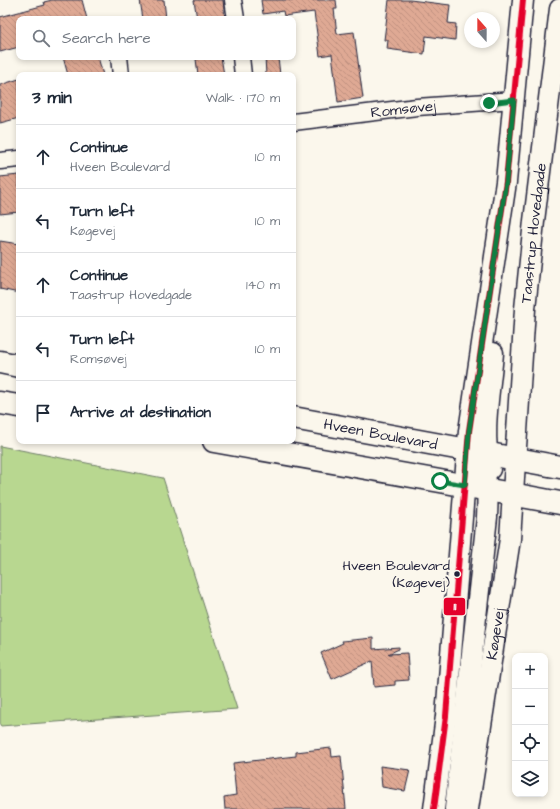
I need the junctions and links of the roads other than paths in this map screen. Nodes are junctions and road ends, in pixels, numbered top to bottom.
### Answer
1 (233, 0) edge
2 (523, 0) edge
3 (560, 9) edge
4 (236, 16) edge
5 (119, 60) edge
6 (241, 60) edge
7 (121, 72) edge
8 (243, 72) edge
9 (514, 100) junction
10 (296, 122) edge
11 (16, 159) edge
12 (0, 161) edge
13 (0, 362) edge
14 (16, 365) edge
15 (0, 403) edge
16 (16, 406) edge
17 (296, 419) edge
18 (231, 444) edge
19 (477, 452) junction
20 (516, 459) junction
21 (560, 467) edge
22 (465, 485) junction
23 (488, 490) junction
24 (513, 495) junction
25 (560, 503) edge
26 (434, 809) edge
27 (455, 809) edge
28 (468, 809) edge

1 - 4 street
2 - 9 street
3 - 20 street, Taastrup Hovedgade
5 - 7 street
6 - 8 street
9 - 10 street, Romsøvej
9 - 19 street
11 - 12 street
13 - 14 main road
15 - 16 main road
17 - 19 main road, Hveen Boulevard
18 - 22 main road
19 - 20 main road, Hveen Boulevard
19 - 22 street
19 - 23 street
19 - 24 street
20 - 21 main road, Hveen Boulevard
20 - 24 street, Køgevej
22 - 23 main road
22 - 26 street
23 - 24 main road
23 - 27 street
24 - 25 main road
24 - 28 street, Køgevej

